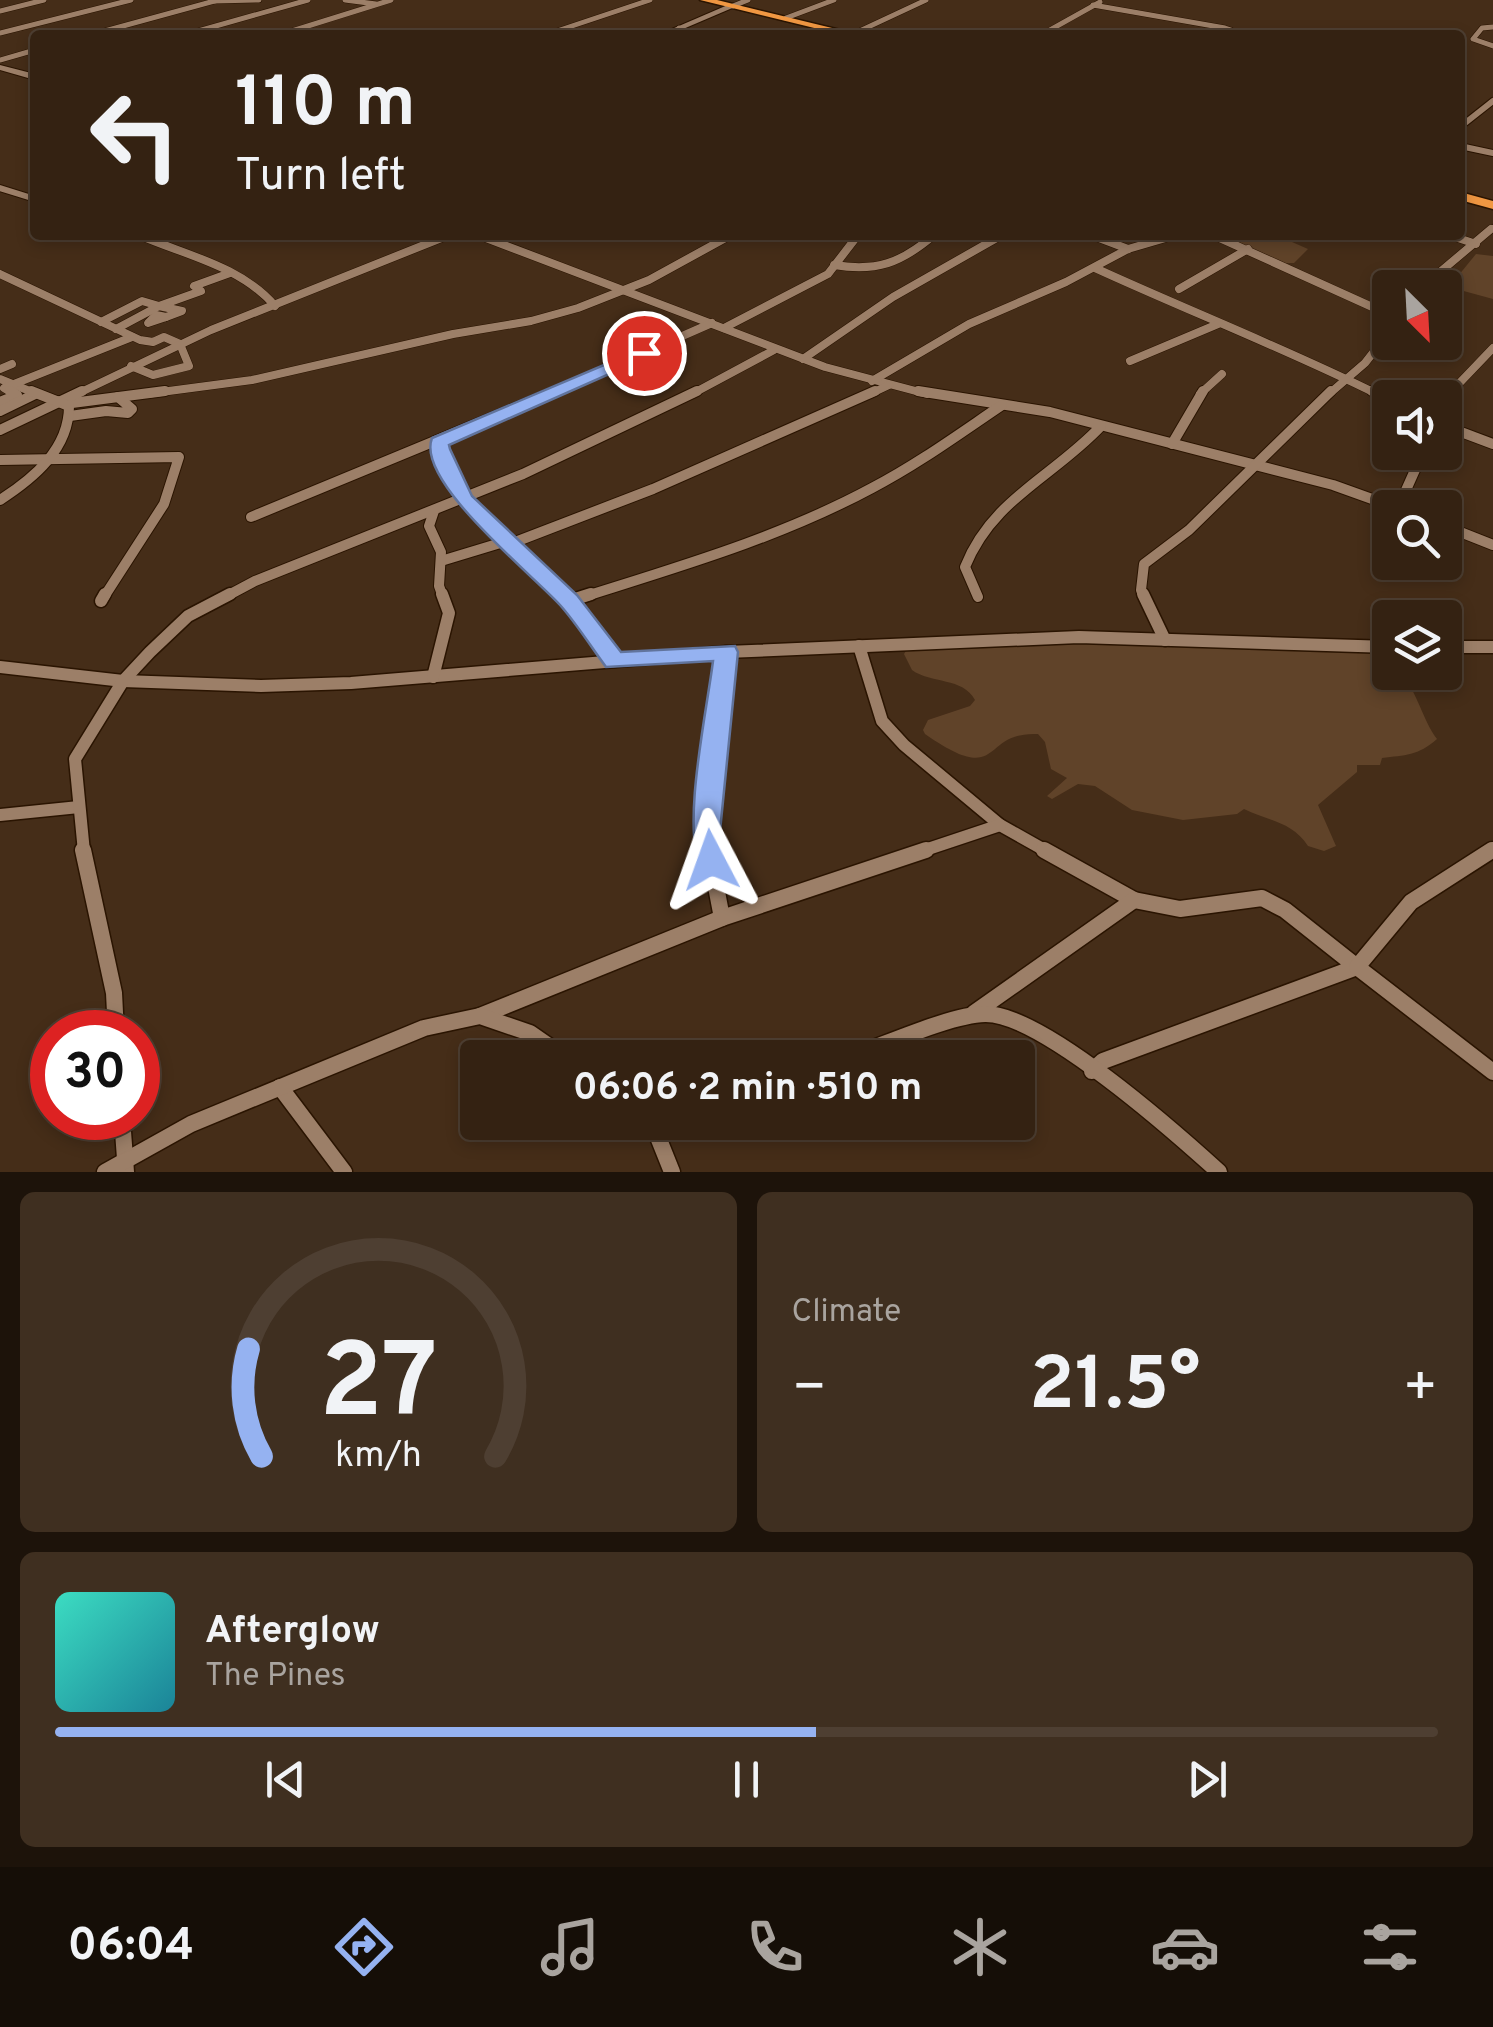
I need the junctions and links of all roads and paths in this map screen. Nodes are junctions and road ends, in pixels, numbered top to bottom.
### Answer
1 (16, 0) edge
2 (44, 0) edge
3 (131, 0) edge
4 (259, 0) edge
5 (308, 0) edge
6 (345, 0) edge
7 (391, 0) edge
8 (650, 0) edge
9 (704, 0) edge
10 (748, 0) edge
11 (834, 0) edge
12 (926, 0) edge
13 (1103, 0) edge
14 (216, 1) edge
15 (25, 4) junction
16 (376, 4) junction
17 (1094, 5) junction
18 (733, 6) junction
19 (0, 11) edge
20 (786, 18) junction
21 (1493, 27) edge
22 (679, 28) junction
23 (109, 30) edge
24 (202, 30) edge
25 (295, 30) edge
26 (559, 30) edge
27 (674, 30) edge
28 (684, 30) edge
29 (833, 30) edge
30 (863, 30) edge
31 (1050, 30) edge
32 (1230, 30) edge
33 (0, 33) edge
34 (1493, 46) edge
35 (30, 52) edge
36 (0, 64) edge
37 (30, 75) edge
38 (1493, 101) edge
39 (1479, 112) junction
40 (1493, 115) edge
41 (1465, 117) edge
42 (1465, 123) edge
43 (1465, 147) edge
44 (1493, 153) edge
45 (0, 188) edge
46 (30, 189) edge
47 (18, 194) junction
48 (1465, 197) edge
49 (30, 198) edge
50 (1493, 205) edge
51 (1493, 228) edge
52 (150, 240) edge
53 (437, 240) edge
54 (491, 240) edge
55 (721, 240) edge
56 (854, 240) edge
57 (928, 240) edge
58 (993, 240) edge
59 (1104, 240) edge
60 (1159, 240) edge
61 (1225, 240) edge
62 (1464, 240) edge
63 (1476, 244) junction
64 (1128, 249) junction
65 (1248, 250) junction
66 (834, 265) junction
67 (1095, 268) junction
68 (1444, 270) edge
69 (230, 272) junction
70 (0, 274) edge
71 (1179, 290) dead end
72 (624, 291) junction
73 (159, 306) junction
74 (275, 306) junction
75 (1372, 308) edge
76 (168, 317) dead end
77 (101, 322) junction
78 (712, 323) junction
79 (1218, 324) junction
80 (116, 328) junction
81 (724, 328) junction
82 (132, 336) junction
83 (180, 344) junction
84 (1493, 348) edge
85 (774, 350) junction
86 (1372, 354) edge
87 (803, 359) junction
88 (1130, 361) dead end
89 (12, 364) dead end
90 (131, 366) junction
91 (0, 369) edge
92 (1222, 374) dead end
93 (0, 379) edge
94 (1343, 380) junction
95 (1462, 380) edge
96 (872, 381) junction
97 (11, 384) junction
98 (890, 385) junction
99 (1372, 392) edge
100 (35, 394) junction
101 (118, 397) junction
102 (55, 401) junction
103 (0, 402) edge
104 (1002, 405) junction
105 (0, 411) edge
106 (70, 416) junction
107 (1101, 426) junction
108 (0, 430) edge
109 (1462, 432) edge
110 (439, 442) junction
111 (1172, 444) junction
112 (1493, 444) edge
113 (0, 460) edge
114 (45, 462) junction
115 (1254, 467) junction
116 (464, 499) junction
117 (1372, 499) edge
118 (0, 500) edge
119 (434, 511) junction
120 (250, 517) dead end
121 (1462, 533) edge
122 (508, 543) junction
123 (1493, 545) edge
124 (442, 561) junction
125 (978, 596) dead end
126 (101, 600) dead end
127 (569, 601) junction
128 (1164, 640) junction
129 (859, 646) junction
130 (1372, 646) edge
131 (1493, 646) edge
132 (1462, 647) edge
133 (726, 652) junction
134 (614, 662) junction
135 (0, 667) edge
136 (433, 676) junction
137 (123, 681) junction
138 (79, 807) junction
139 (0, 815) edge
140 (1000, 826) junction
141 (1493, 849) edge
142 (1134, 900) junction
143 (722, 918) junction
144 (1357, 967) junction
145 (115, 1010) edge
146 (480, 1016) junction
147 (969, 1016) junction
148 (540, 1040) edge
149 (899, 1040) edge
150 (1092, 1071) junction
151 (1493, 1072) edge
152 (280, 1088) junction
153 (123, 1140) edge
154 (659, 1140) edge
155 (125, 1167) edge
156 (105, 1172) edge
157 (344, 1172) edge
158 (672, 1172) edge
159 (1219, 1172) edge

1 - 15 street
2 - 15 street
3 - 33 street
4 - 14 street
5 - 24 street
6 - 16 street
7 - 16 street
8 - 26 street
9 - 18 highway
10 - 18 street
11 - 20 street
12 - 30 street
13 - 17 street
14 - 23 street
15 - 19 street
16 - 25 street
17 - 31 street
17 - 32 street
18 - 20 highway
18 - 22 street
20 - 29 highway
21 - 34 street
22 - 27 street
22 - 28 street
35 - 36 street
36 - 37 street
38 - 39 street
39 - 40 street
39 - 41 street
39 - 42 street
43 - 44 street
45 - 47 street
46 - 47 street
47 - 49 street
48 - 50 highway
51 - 63 street
52 - 69 street
53 - 74 street
54 - 72 street
55 - 72 street
56 - 66 street
57 - 66 street
58 - 87 street
59 - 64 street
60 - 64 street
61 - 65 street
62 - 63 street
63 - 68 street
64 - 67 street
65 - 71 street
65 - 75 street
66 - 81 street
67 - 79 street
67 - 96 street
69 - 73 street
69 - 74 street
70 - 77 street
72 - 78 street
72 - 101 street
73 - 76 street
73 - 77 street
73 - 80 street
74 - 83 street
77 - 80 street
78 - 81 street
78 - 110 street
79 - 88 street
79 - 94 street
80 - 82 street
81 - 85 street
82 - 83 street
82 - 97 street
83 - 90 street
83 - 90 street
84 - 95 street
85 - 87 street
85 - 116 street
86 - 94 street
87 - 96 street
89 - 91 street
90 - 102 street
92 - 111 street
93 - 97 street
94 - 99 street
94 - 115 street
96 - 98 street
97 - 100 street
97 - 103 street
98 - 104 street
98 - 122 street
100 - 102 street
100 - 105 street
101 - 102 street
101 - 106 street
102 - 106 street
102 - 108 street
104 - 107 street
104 - 127 street
106 - 114 street
107 - 111 street
107 - 125 street
109 - 112 street
110 - 116 street
110 - 120 street
111 - 115 street
113 - 114 street
114 - 118 street
114 - 126 street
115 - 117 street
115 - 128 street
116 - 119 street
116 - 122 street
119 - 124 street
119 - 137 street
121 - 123 street
122 - 124 street
122 - 127 street
124 - 136 street
127 - 134 street
128 - 129 street
128 - 130 street
129 - 133 street
129 - 140 street
131 - 132 street
133 - 134 street
133 - 143 street
134 - 136 street
135 - 137 street
136 - 137 street
137 - 138 street
138 - 139 street
138 - 145 street
140 - 142 street
140 - 143 street
141 - 144 street
142 - 144 street
142 - 147 street
143 - 146 street
144 - 150 street
144 - 151 street
146 - 148 street
146 - 152 street
147 - 149 street
147 - 150 street
150 - 159 street
152 - 155 street
152 - 157 street
153 - 155 street
154 - 158 street
155 - 156 street

